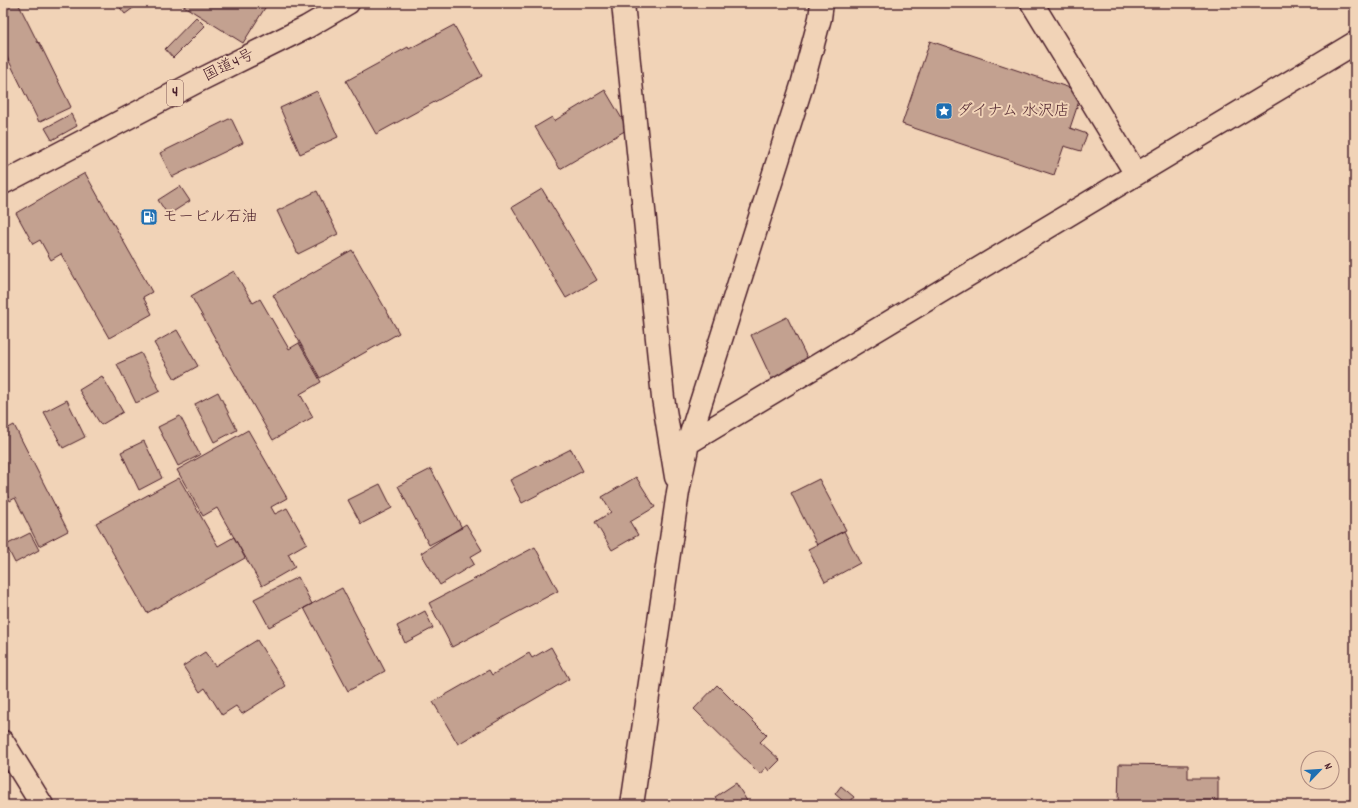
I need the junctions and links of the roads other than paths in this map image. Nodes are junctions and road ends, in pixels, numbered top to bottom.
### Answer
1 (348, 3) edge
2 (623, 3) edge
3 (822, 3) edge
4 (1032, 3) edge
5 (1355, 43) edge
6 (1136, 174) junction
7 (3, 183) edge
8 (688, 443) junction
9 (678, 492) junction
10 (3, 742) edge
11 (42, 805) edge
12 (632, 805) edge

1 - 7 main road, 国道4号 / 4
2 - 9 main road
3 - 8 main road
4 - 6 main road
5 - 6 main road
6 - 8 main road
8 - 9 main road
9 - 12 main road
10 - 11 main road

